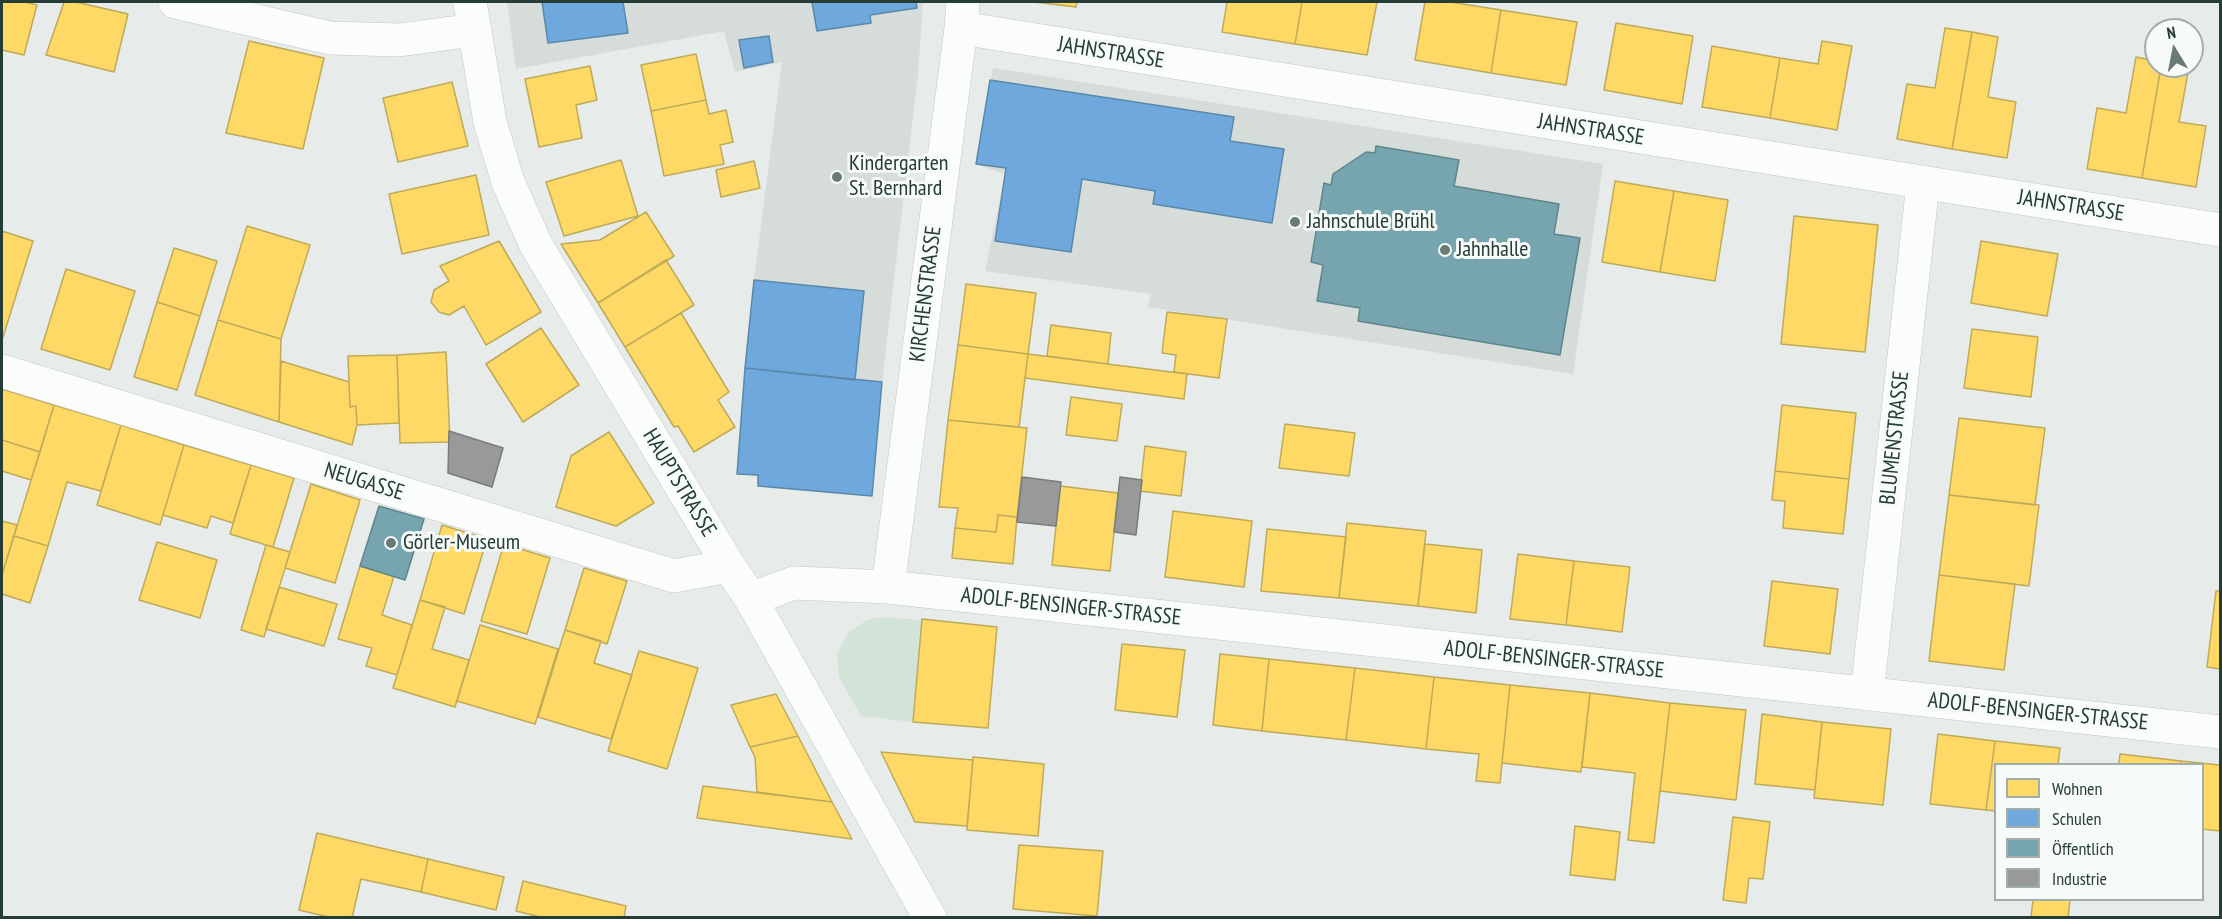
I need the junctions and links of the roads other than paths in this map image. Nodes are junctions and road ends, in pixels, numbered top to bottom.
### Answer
1 (175, 2) edge
2 (962, 15) edge
3 (472, 16) edge
4 (1923, 183) junction
5 (2220, 230) edge
6 (2, 371) edge
7 (729, 566) junction
8 (888, 587) junction
9 (752, 599) junction
10 (1867, 694) junction
11 (2220, 732) edge
12 (930, 918) edge

1 - 3 street, HAUPTSTRASSE
2 - 4 street, JAHNSTRASSE
2 - 8 street, KIRCHENSTRASSE
3 - 7 street, HAUPTSTRASSE
4 - 5 street, JAHNSTRASSE
4 - 10 street, BLUMENSTRASSE
6 - 7 street, NEUGASSE
7 - 9 street, HAUPTSTRASSE
8 - 9 street
8 - 10 street, ADOLF-BENSINGER-STRASSE
9 - 12 street, HAUPTSTRASSE
10 - 11 street, ADOLF-BENSINGER-STRASSE

